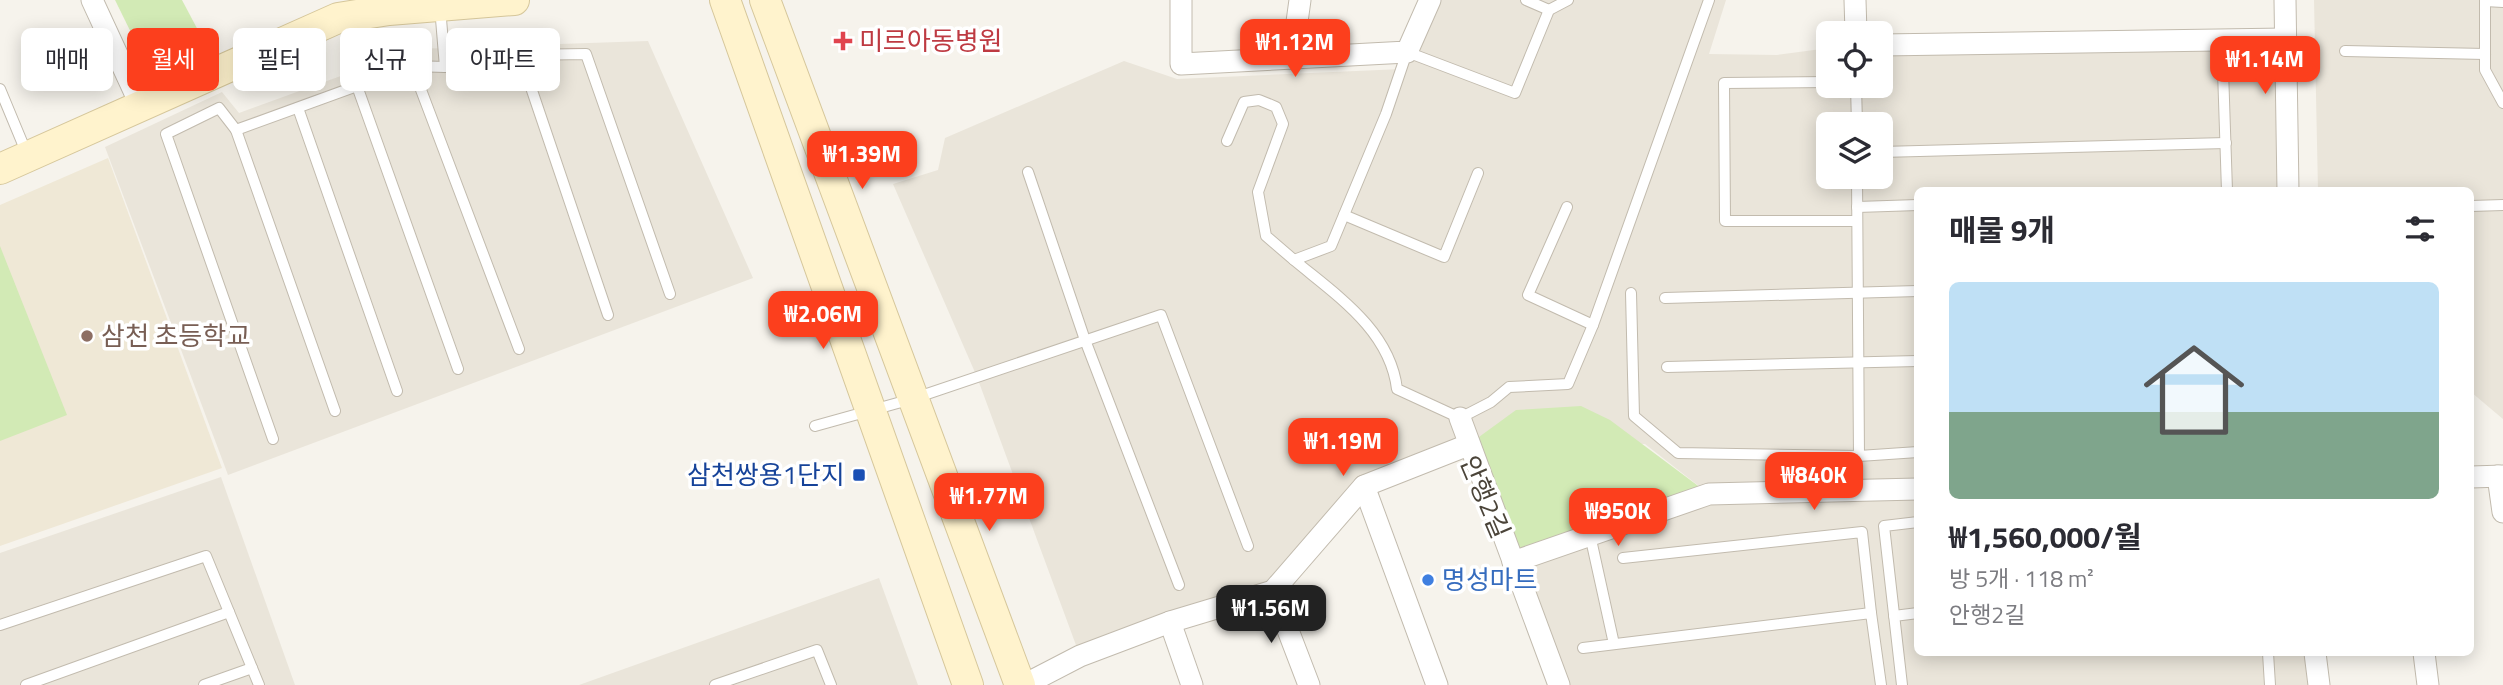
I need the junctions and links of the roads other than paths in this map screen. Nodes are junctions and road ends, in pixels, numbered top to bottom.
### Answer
1 (92, 0) edge
2 (514, 0) edge
3 (725, 0) edge
4 (765, 0) edge
5 (1181, 0) edge
6 (1300, 0) edge
7 (1430, 0) edge
8 (1526, 0) edge
9 (1568, 0) edge
10 (1709, 0) edge
11 (1854, 0) edge
12 (2285, 0) edge
13 (2485, 1) edge
14 (2503, 2) edge
15 (439, 3) edge
16 (1549, 10) junction
17 (1855, 21) edge
18 (2285, 39) junction
19 (2222, 40) junction
20 (1893, 45) edge
21 (2345, 51) dead end
22 (1407, 52) junction
23 (560, 54) edge
24 (2485, 54) junction
25 (1292, 58) junction
26 (432, 67) edge
27 (445, 67) joint
28 (1816, 82) edge
29 (0, 89) edge
30 (344, 91) edge
31 (359, 91) edge
32 (421, 91) edge
33 (532, 91) edge
34 (2503, 103) edge
35 (141, 106) junction
36 (298, 108) junction
37 (236, 130) junction
38 (1227, 141) dead end
39 (2225, 143) junction
40 (1893, 152) edge
41 (28, 156) junction
42 (0, 169) edge
43 (1028, 172) dead end
44 (1478, 173) dead end
45 (2227, 187) edge
46 (2288, 187) edge
47 (1857, 189) edge
48 (1914, 205) edge
49 (2503, 205) edge
50 (2474, 206) edge
51 (1567, 207) dead end
52 (1857, 207) junction
53 (1344, 215) junction
54 (1857, 221) junction
55 (1294, 260) junction
56 (1914, 290) edge
57 (1858, 292) junction
58 (1631, 293) dead end
59 (670, 294) dead end
60 (1665, 298) dead end
61 (608, 315) dead end
62 (1593, 325) junction
63 (1085, 340) junction
64 (519, 349) dead end
65 (1914, 361) edge
66 (1858, 363) junction
67 (1667, 367) dead end
68 (458, 369) dead end
69 (397, 391) dead end
70 (912, 399) junction
71 (335, 411) dead end
72 (871, 411) junction
73 (1460, 418) junction
74 (816, 426) dead end
75 (273, 439) dead end
76 (1468, 445) junction
77 (1914, 452) edge
78 (1859, 456) junction
79 (2501, 476) edge
80 (2474, 477) edge
81 (1364, 486) junction
82 (1914, 489) edge
83 (2503, 512) edge
84 (1914, 522) edge
85 (1590, 535) junction
86 (1248, 546) dead end
87 (1623, 558) dead end
88 (1513, 562) junction
89 (1179, 585) dead end
90 (1273, 591) junction
91 (229, 612) junction
92 (1871, 613) junction
93 (1914, 614) edge
94 (1895, 616) junction
95 (1170, 622) junction
96 (0, 625) edge
97 (1614, 644) junction
98 (1583, 648) dead end
99 (2268, 656) edge
100 (2315, 656) edge
101 (2424, 656) edge
102 (252, 668) junction
103 (26, 685) edge
104 (204, 685) edge
105 (259, 685) edge
106 (715, 685) edge
107 (831, 685) edge
108 (968, 685) edge
109 (1022, 685) edge
110 (1192, 685) edge
111 (1309, 685) edge
112 (1437, 685) edge
113 (1559, 685) edge
114 (1881, 685) edge
115 (1902, 685) edge
116 (2270, 685) edge
117 (2319, 685) edge
118 (2428, 685) edge

1 - 35 street
2 - 15 street
3 - 72 street
4 - 70 street
5 - 25 street
6 - 25 street
7 - 22 street
8 - 16 lane
9 - 16 lane
10 - 62 lane
11 - 17 street
12 - 18 street
13 - 14 lane
13 - 24 lane
15 - 27 lane
15 - 35 street
16 - 22 lane
18 - 19 street
18 - 46 street
19 - 20 street
19 - 39 lane
21 - 24 lane
22 - 25 street
22 - 53 lane
23 - 59 lane
24 - 34 lane
26 - 27 lane
28 - 54 lane
29 - 41 lane
30 - 36 lane
31 - 68 lane
32 - 64 lane
33 - 61 lane
35 - 41 street
36 - 37 lane
36 - 69 lane
37 - 71 lane
37 - 75 lane
38 - 55 lane
39 - 40 lane
39 - 45 lane
41 - 42 street
43 - 63 lane
44 - 53 lane
47 - 52 lane
48 - 52 lane
49 - 50 lane
51 - 62 lane
52 - 54 lane
53 - 55 lane
54 - 57 lane
55 - 73 lane
56 - 57 lane
57 - 60 lane
57 - 66 lane
58 - 78 lane
62 - 73 lane
63 - 70 lane
63 - 86 lane
63 - 89 lane
65 - 66 lane
66 - 67 lane
66 - 78 lane
70 - 72 lane
70 - 109 street
72 - 74 lane
72 - 108 street
73 - 76 street
76 - 81 street, 안행2길
76 - 88 street, 안행2길
77 - 78 lane
79 - 80 street
79 - 83 street
81 - 90 street, 안행2길
81 - 112 street
82 - 85 street
84 - 94 lane
85 - 88 street
85 - 97 lane
87 - 92 lane
88 - 113 street, 안행2길
90 - 95 street
90 - 111 street
91 - 96 lane
91 - 102 lane
91 - 103 lane
92 - 97 lane
92 - 114 lane
93 - 94 lane
94 - 115 lane
95 - 109 street
95 - 110 street
97 - 98 lane
99 - 116 lane
100 - 117 street
101 - 118 street
102 - 104 lane
102 - 105 lane
106 - 107 lane

